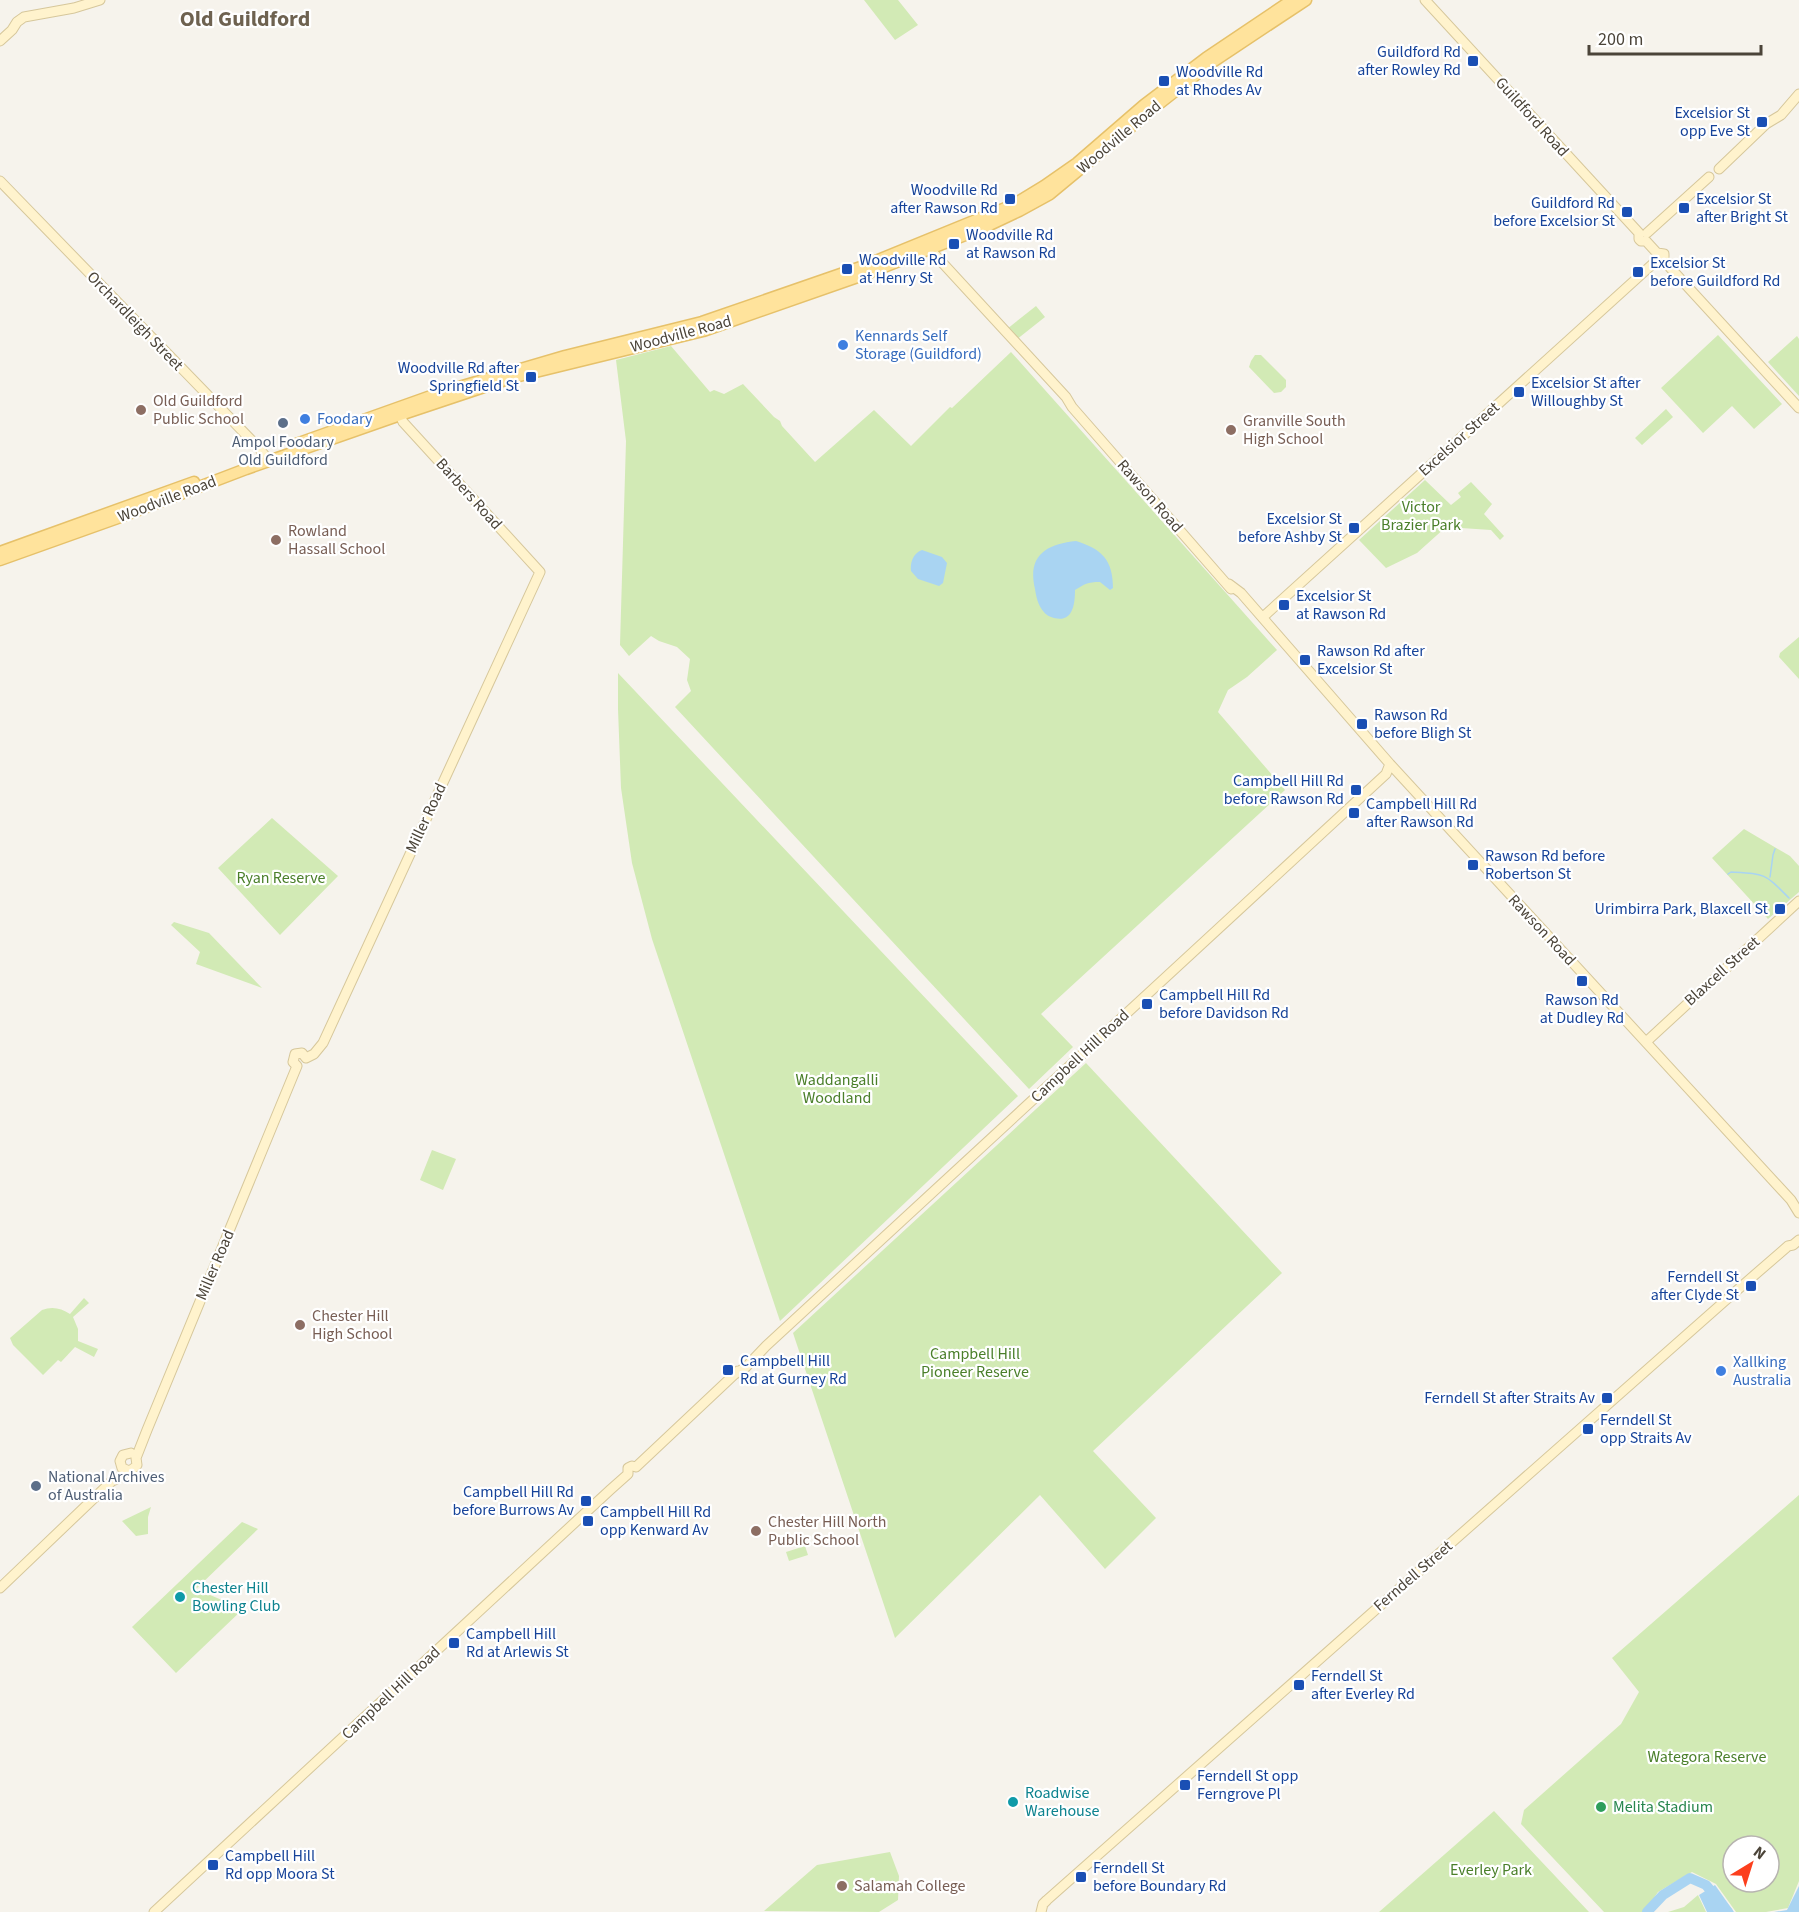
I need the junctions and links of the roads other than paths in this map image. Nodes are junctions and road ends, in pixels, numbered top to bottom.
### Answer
1 (100, 0) edge
2 (1292, 0) edge
3 (1306, 0) edge
4 (1425, 0) edge
5 (0, 41) edge
6 (1799, 94) edge
7 (0, 181) edge
8 (1644, 236) junction
9 (926, 245) junction
10 (1659, 258) junction
11 (596, 352) junction
12 (1799, 408) edge
13 (400, 415) junction
14 (267, 459) junction
15 (0, 552) edge
16 (0, 560) edge
17 (540, 572) joint
18 (1229, 584) junction
19 (1241, 602) junction
20 (1263, 617) junction
21 (1281, 646) junction
22 (1296, 658) junction
23 (1390, 764) junction
24 (1799, 901) edge
25 (1646, 1042) junction
26 (1795, 1203) edge
27 (1799, 1214) edge
28 (1799, 1232) edge
29 (1799, 1240) edge
30 (1788, 1246) junction
31 (134, 1456) junction
32 (124, 1468) junction
33 (0, 1588) edge
34 (1041, 1910) edge
35 (154, 1912) edge

1 - 5 street
2 - 9 main road, Woodville Road
3 - 9 main road, Woodville Road
4 - 8 street, Guildford Road
6 - 8 street
7 - 14 street, Orchardleigh Street
8 - 10 street, Guildford Road
9 - 11 main road, Woodville Road
9 - 18 street, Rawson Road
10 - 12 street, Guildford Road
10 - 20 street, Excelsior Street
11 - 13 main road, Woodville Road
11 - 14 main road, Woodville Road
13 - 14 main road, Woodville Road
13 - 17 street, Barbers Road
14 - 15 main road, Woodville Road
14 - 16 main road, Woodville Road
17 - 31 street, Miller Road
18 - 19 street, Rawson Road
18 - 20 street, Rawson Road
19 - 20 street
19 - 21 street, Rawson Road
20 - 21 street
20 - 22 street, Rawson Road
21 - 22 street, Rawson Road
22 - 23 street, Rawson Road
23 - 25 street, Rawson Road
23 - 35 street, Campbell Hill Road
24 - 25 street, Blaxcell Street
25 - 26 street, Rawson Road
26 - 27 street, Rawson Road
28 - 30 street, Ferndell Street
29 - 30 street, Ferndell Street
30 - 34 street, Ferndell Street
31 - 32 street
31 - 32 street
32 - 33 street

